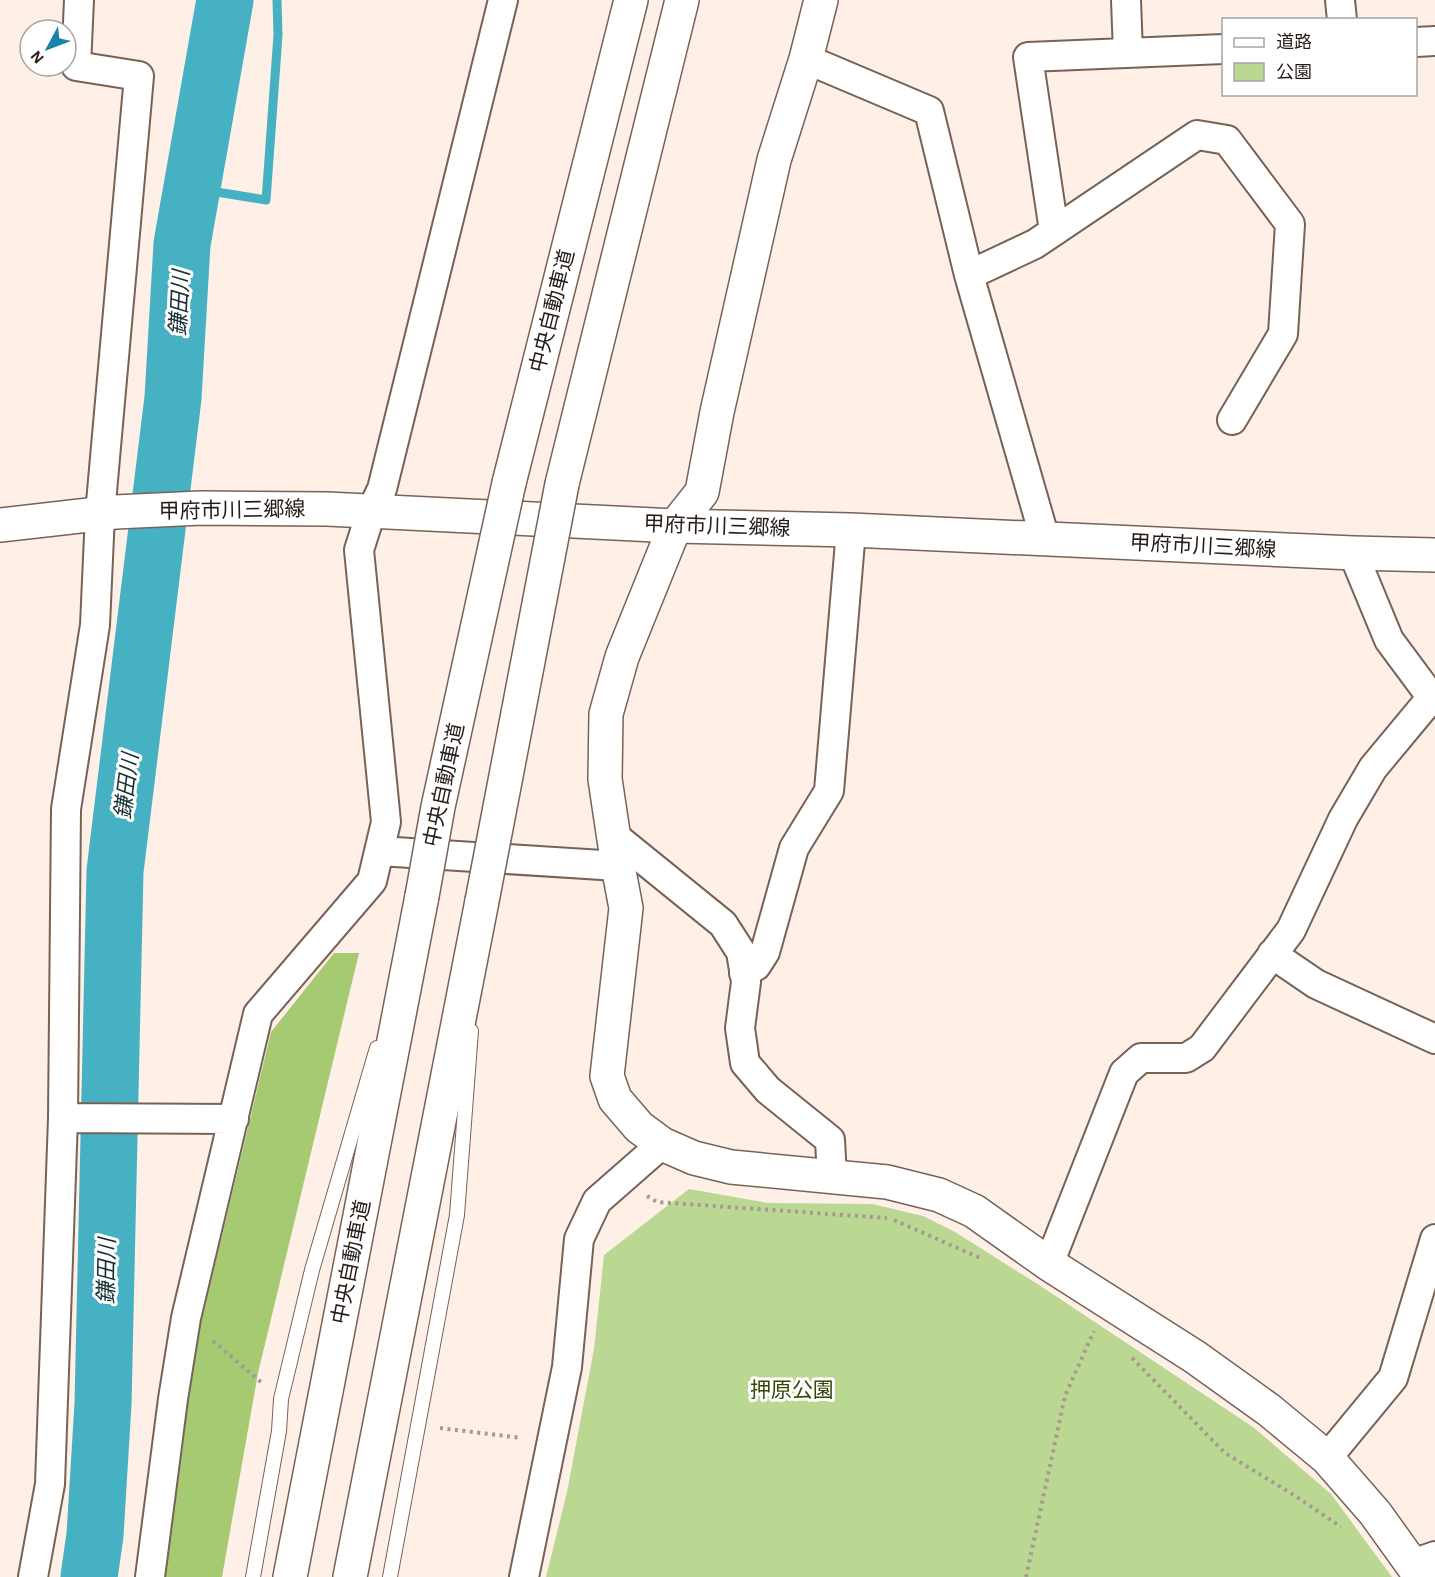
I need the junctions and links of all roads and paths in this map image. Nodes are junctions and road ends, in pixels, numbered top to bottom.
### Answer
1 (79, 0) edge
2 (503, 0) edge
3 (632, 0) edge
4 (682, 0) edge
5 (821, 0) edge
6 (1126, 0) edge
7 (1340, 0) edge
8 (1342, 18) edge
9 (1435, 41) edge
10 (1417, 42) edge
11 (1222, 49) edge
12 (1128, 53) junction
13 (806, 59) junction
14 (1054, 231) junction
15 (969, 275) junction
16 (1232, 420) dead end
17 (371, 512) junction
18 (108, 513) junction
19 (0, 525) edge
20 (675, 526) junction
21 (850, 530) junction
22 (1045, 539) junction
23 (1353, 554) junction
24 (1435, 555) edge
25 (1433, 699) edge
26 (612, 834) junction
27 (379, 851) junction
28 (618, 866) junction
29 (422, 896) junction
30 (482, 901) junction
31 (1272, 954) junction
32 (744, 973) junction
33 (1435, 1039) edge
34 (63, 1118) junction
35 (234, 1119) junction
36 (662, 1144) junction
37 (832, 1177) junction
38 (619, 1180) junction
39 (1435, 1239) edge
40 (981, 1259) dead end
41 (1049, 1264) junction
42 (186, 1318) junction
43 (1085, 1325) dead end
44 (1094, 1331) junction
45 (1103, 1338) dead end
46 (1132, 1358) dead end
47 (281, 1399) junction
48 (418, 1425) junction
49 (551, 1442) junction
50 (1327, 1458) junction
51 (1347, 1532) dead end
52 (1423, 1566) edge
53 (33, 1577) edge
54 (150, 1577) edge
55 (253, 1577) edge
56 (290, 1577) edge
57 (350, 1577) edge
58 (390, 1577) edge
59 (524, 1577) edge
60 (1026, 1577) edge

1 - 18 street
2 - 17 street
3 - 29 main road, 中央自動車道, bridge
4 - 30 main road, bridge
5 - 13 main road
6 - 12 street
7 - 8 street
9 - 10 street
11 - 12 street
12 - 14 street
13 - 15 street
13 - 20 main road
14 - 15 street
14 - 16 street
15 - 22 street
17 - 18 main road, 甲府市川三郷線
17 - 20 main road, 甲府市川三郷線
17 - 27 street
18 - 19 main road, 甲府市川三郷線
18 - 34 street
20 - 21 main road, 甲府市川三郷線
20 - 26 main road
21 - 22 main road, 甲府市川三郷線
21 - 32 street
22 - 23 main road, 甲府市川三郷線
23 - 24 main road, 甲府市川三郷線
23 - 25 street
25 - 31 street
26 - 28 main road
26 - 32 street
27 - 28 street
27 - 35 street
28 - 36 main road
29 - 47 lane
29 - 56 main road, 中央自動車道
30 - 48 lane
30 - 57 main road
31 - 33 street
31 - 41 street
32 - 37 street
34 - 35 street
34 - 53 street
35 - 42 street
36 - 37 main road
36 - 38 street
37 - 41 main road
38 - 40 path
38 - 49 street
39 - 50 street
41 - 50 main road
42 - 47 path
42 - 54 street
43 - 44 path
44 - 45 path
44 - 60 path
46 - 51 path
47 - 55 lane
48 - 49 path
48 - 58 lane
49 - 59 street
50 - 52 main road

